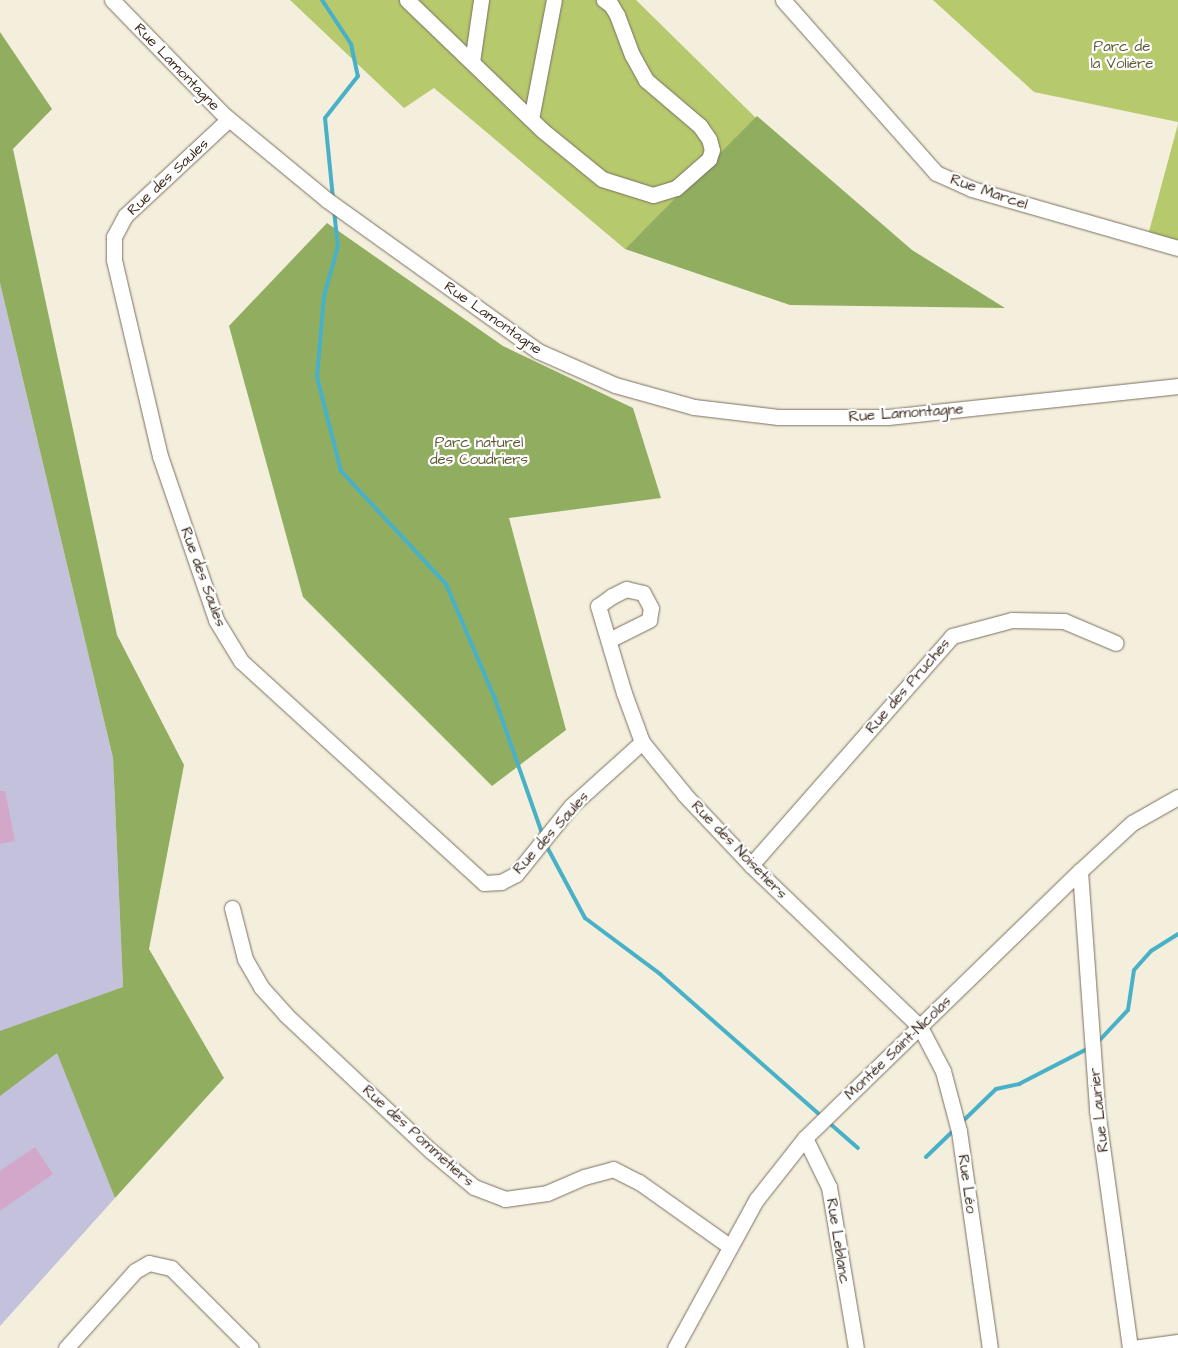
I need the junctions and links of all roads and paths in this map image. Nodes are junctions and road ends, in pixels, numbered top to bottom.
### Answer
1 (112, 0) edge
2 (407, 0) edge
3 (481, 0) edge
4 (554, 0) edge
5 (604, 0) edge
6 (783, 0) edge
7 (472, 62) junction
8 (229, 119) junction
9 (531, 119) junction
10 (1178, 248) edge
11 (1178, 386) edge
12 (609, 640) dead end
13 (1116, 643) dead end
14 (642, 742) junction
15 (1178, 797) edge
16 (751, 865) junction
17 (1080, 871) junction
18 (232, 908) dead end
19 (920, 1027) junction
20 (805, 1138) junction
21 (729, 1246) junction
22 (1178, 1342) edge
23 (66, 1348) edge
24 (251, 1348) edge
25 (675, 1348) edge
26 (856, 1348) edge
27 (990, 1348) edge
28 (1132, 1348) edge

1 - 8 street, Rue Lamontagne
2 - 7 street
3 - 7 street
4 - 9 street
5 - 9 street
6 - 10 street, Rue Marcel
7 - 9 street
8 - 11 street, Rue Lamontagne
8 - 14 street, Rue des Saules
12 - 14 street, Rue des Noisetiers
13 - 16 street, Rue des Pruches
14 - 16 street, Rue des Noisetiers
15 - 17 street, Montée Saint-Nicolas
16 - 19 street, Rue des Noisetiers
17 - 19 street, Montée Saint-Nicolas
17 - 28 street, Rue Laurier
18 - 21 street, Rue des Pommetiers
19 - 20 street, Montée Saint-Nicolas
19 - 27 street, Rue Léo
20 - 21 street, Montée Saint-Nicolas
20 - 26 street, Rue Leblanc
21 - 25 street, Montée Saint-Nicolas
22 - 28 street
23 - 24 street

